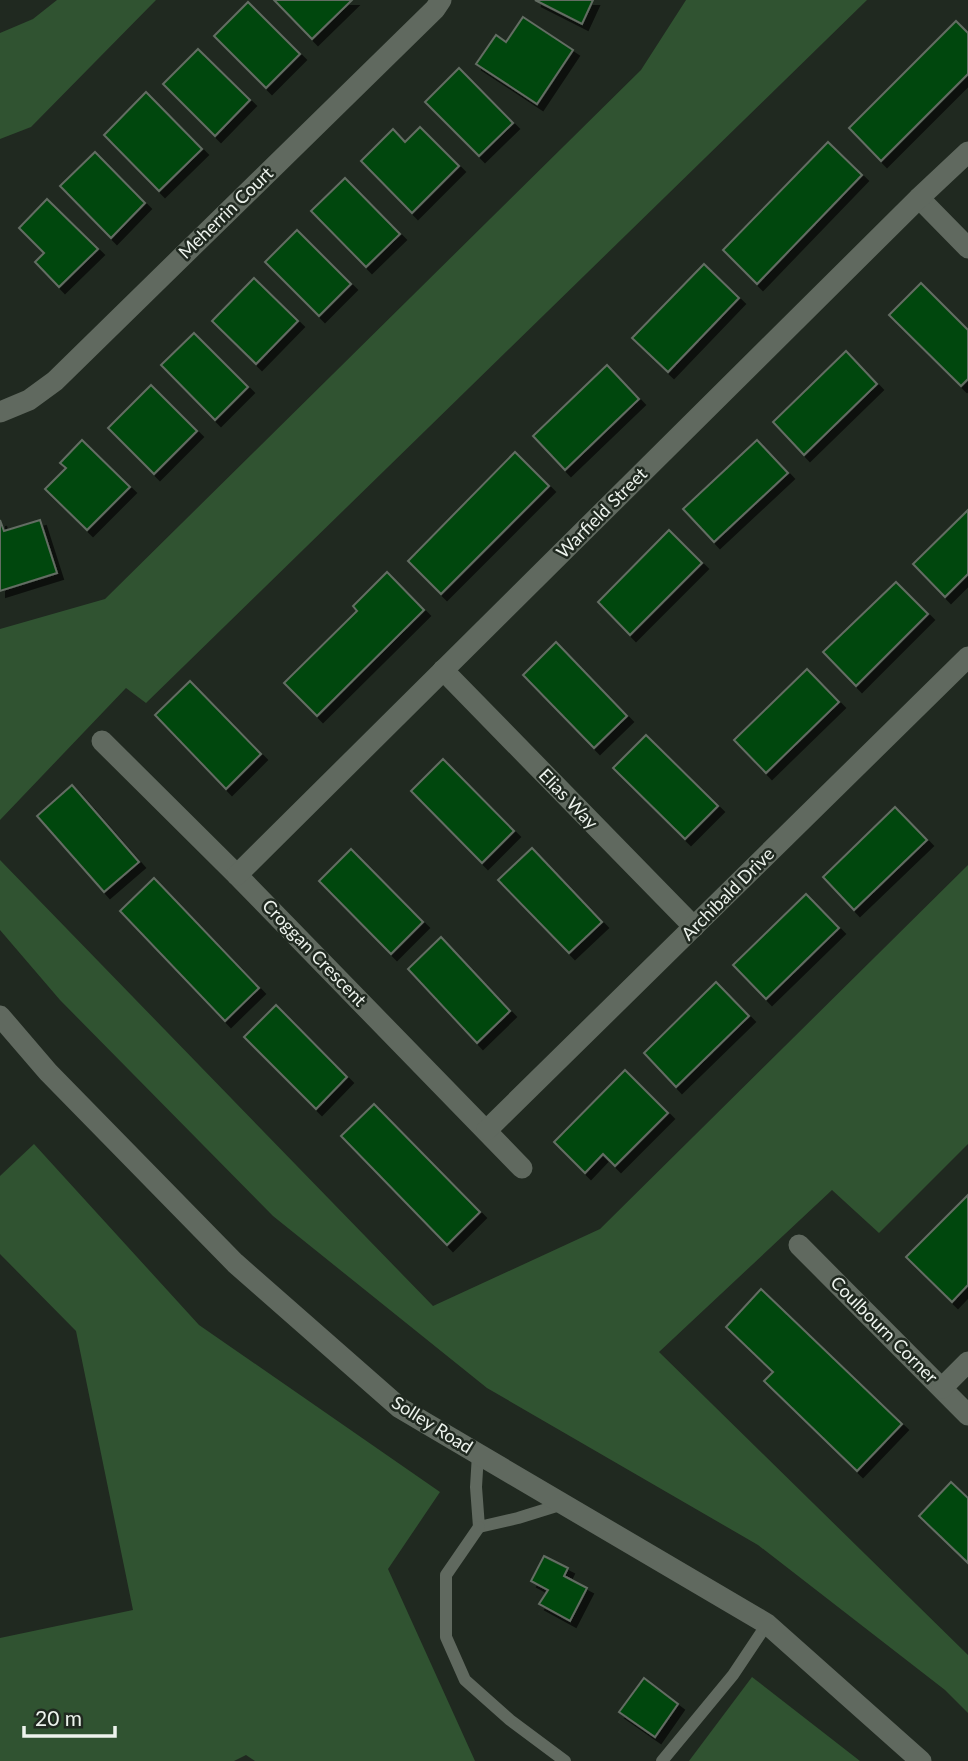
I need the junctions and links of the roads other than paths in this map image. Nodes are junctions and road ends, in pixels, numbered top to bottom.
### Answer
1 (442, 0) edge
2 (968, 152) edge
3 (919, 198) junction
4 (968, 248) edge
5 (0, 412) edge
6 (968, 657) edge
7 (443, 670) junction
8 (102, 741) dead end
9 (237, 876) junction
10 (694, 927) junction
11 (0, 1016) edge
12 (487, 1130) junction
13 (523, 1168) dead end
14 (799, 1245) dead end
15 (968, 1362) edge
16 (942, 1388) junction
17 (968, 1415) edge
18 (478, 1454) junction
19 (563, 1504) junction
20 (479, 1527) junction
21 (767, 1624) junction
22 (565, 1761) edge
23 (662, 1761) edge
24 (921, 1761) edge

1 - 5 street, Meherrin Court
2 - 3 street, Warfield Street
3 - 4 street
3 - 7 street, Warfield Street
6 - 10 street, Archibald Drive
7 - 9 street, Warfield Street
7 - 10 street, Elias Way
8 - 9 street, Croggan Crescent
9 - 12 street, Croggan Crescent
10 - 12 street, Archibald Drive
11 - 18 street, Solley Road
12 - 13 street, Croggan Crescent
14 - 16 street, Coulbourn Corner
15 - 16 street
16 - 17 street, Coulbourn Corner
18 - 19 street, Solley Road
18 - 20 lane
19 - 20 lane
19 - 21 street, Solley Road
20 - 22 lane
21 - 23 lane
21 - 24 street, Solley Road

